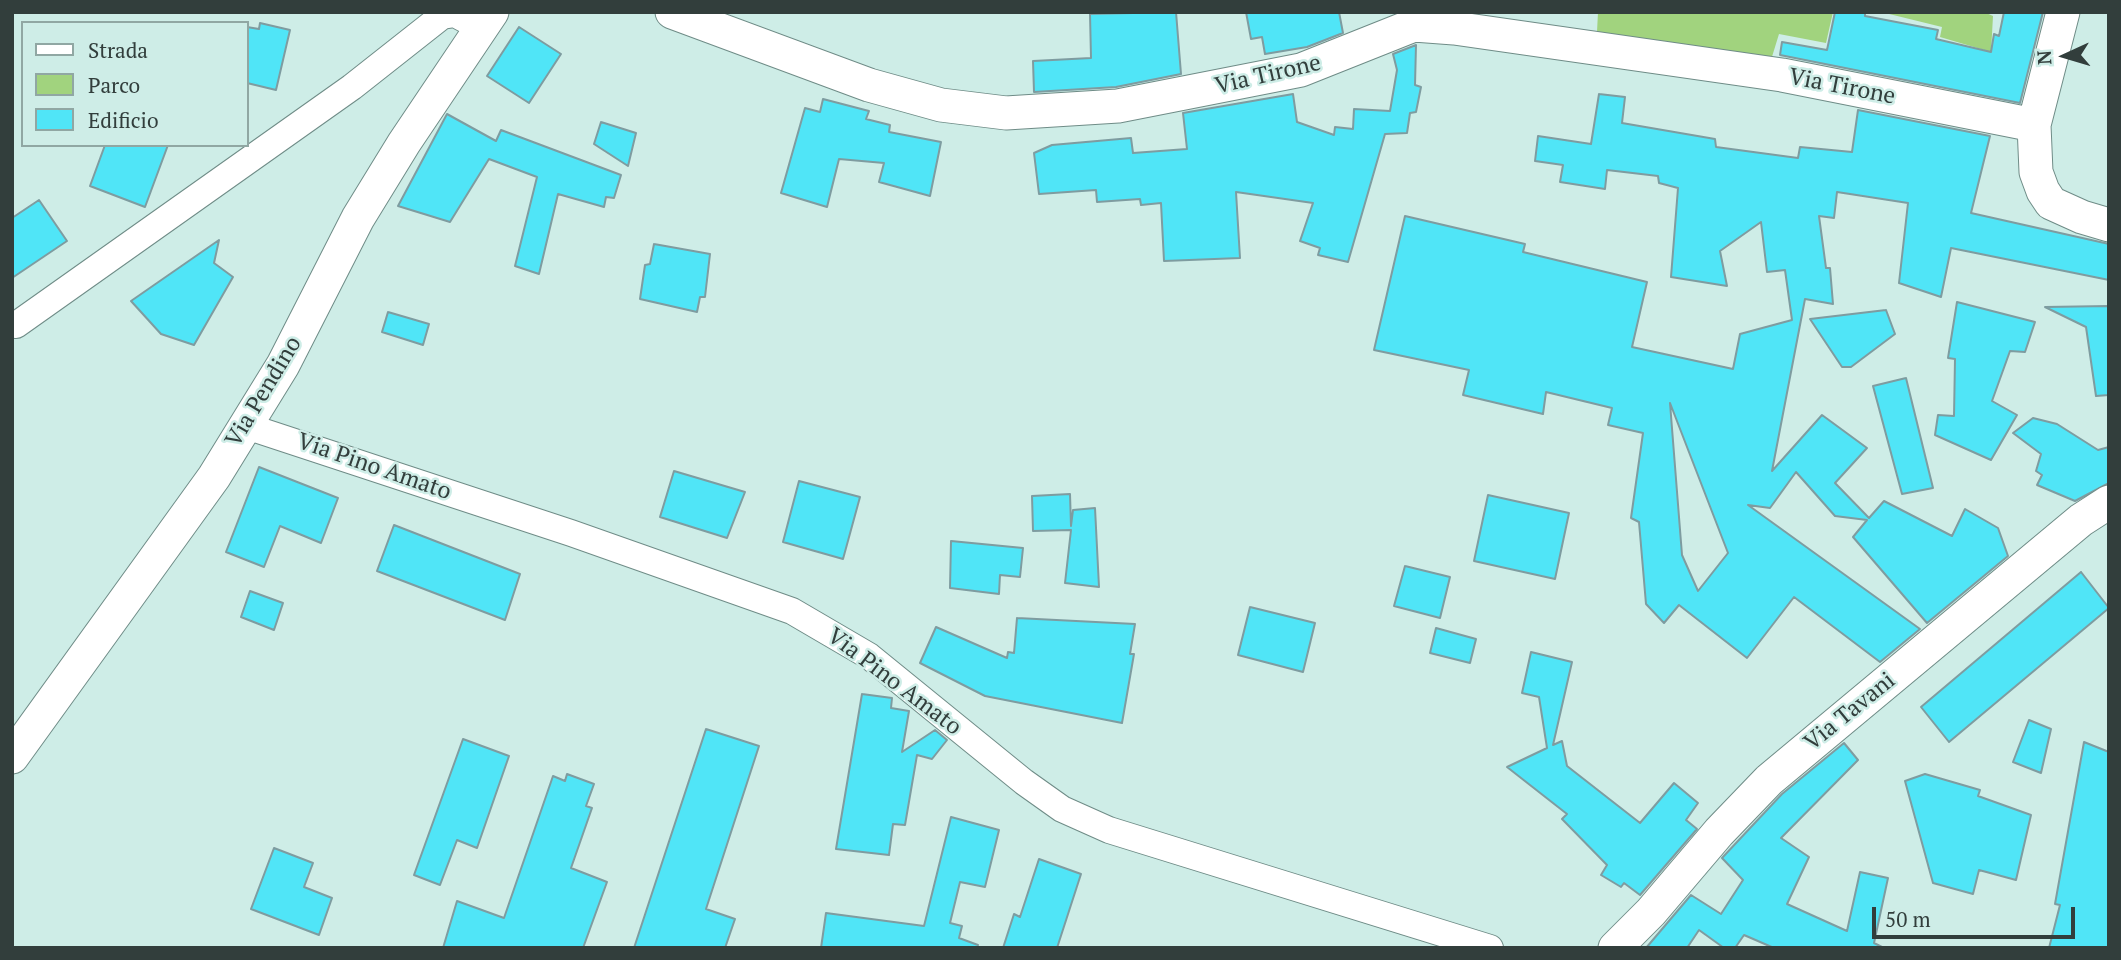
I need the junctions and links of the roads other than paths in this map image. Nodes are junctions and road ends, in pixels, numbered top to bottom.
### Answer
1 (672, 12) edge
2 (2063, 12) edge
3 (486, 20) edge
4 (2034, 125) junction
5 (2109, 225) edge
6 (16, 325) dead end
7 (243, 425) junction
8 (2109, 502) edge
9 (12, 757) edge
10 (1455, 942) edge
11 (1489, 948) edge
12 (1615, 948) edge

1 - 4 street, Via Tirone
2 - 4 street
3 - 6 street
3 - 7 street, Via Pendino
4 - 5 street
7 - 9 street, Via Pendino
7 - 10 street, Via Pino Amato
8 - 12 street, Via Tavani
10 - 11 street, Via Pino Amato

